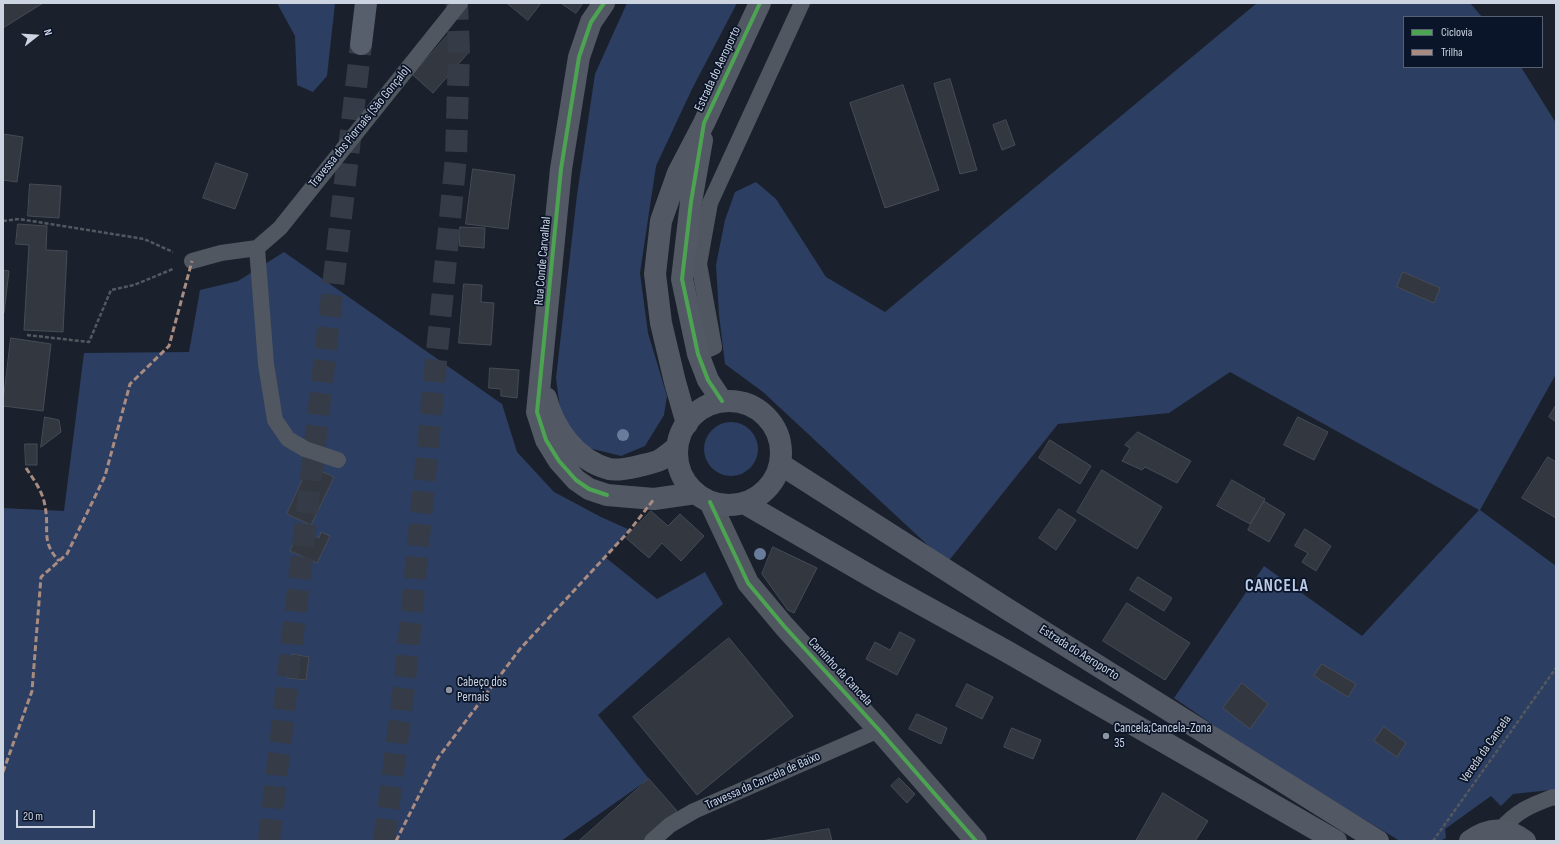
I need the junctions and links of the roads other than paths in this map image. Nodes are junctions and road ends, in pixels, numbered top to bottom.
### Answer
1 (366, 3) edge
2 (460, 3) edge
3 (604, 3) edge
4 (760, 3) edge
5 (802, 3) edge
6 (361, 44) tunnel mouth
7 (704, 123) junction
8 (257, 248) junction
9 (192, 261) road end
10 (698, 354) junction
11 (541, 377) junction
12 (722, 401) junction
13 (687, 424) junction
14 (678, 446) junction
15 (338, 460) dead end
16 (780, 464) junction
17 (703, 497) junction
18 (744, 503) junction
19 (879, 730) junction
20 (1556, 798) edge
21 (670, 825) junction
22 (1500, 830) junction
23 (652, 841) edge
24 (658, 841) edge
25 (976, 841) edge
26 (1336, 841) edge
27 (1378, 841) edge
28 (1470, 841) edge
29 (1525, 841) edge

1 - 6 highway
2 - 8 lane, Travessa dos Piornais (São Gonçalo)
3 - 11 main road, Rua Conde Carvalhal
4 - 7 main road, Estrada do Aeroporto
5 - 10 lane
7 - 10 main road, Estrada do Aeroporto
7 - 13 main road, Estrada do Aeroporto
8 - 9 lane
8 - 15 lane
10 - 12 main road, Estrada do Aeroporto
11 - 14 main road, Rua Conde Carvalhal
11 - 17 main road, Rua Conde Carvalhal
12 - 13 main road
12 - 16 main road
13 - 14 main road
14 - 17 main road
16 - 18 main road
16 - 27 main road, Estrada do Aeroporto
17 - 18 main road
17 - 19 street, Caminho da Cancela
18 - 26 main road
19 - 21 lane, Travessa da Cancela de Baixo
19 - 25 street, Caminho da Cancela
20 - 22 lane
21 - 23 lane, Travessa da Cancela de Baixo
21 - 24 lane
22 - 28 main road
22 - 29 main road

